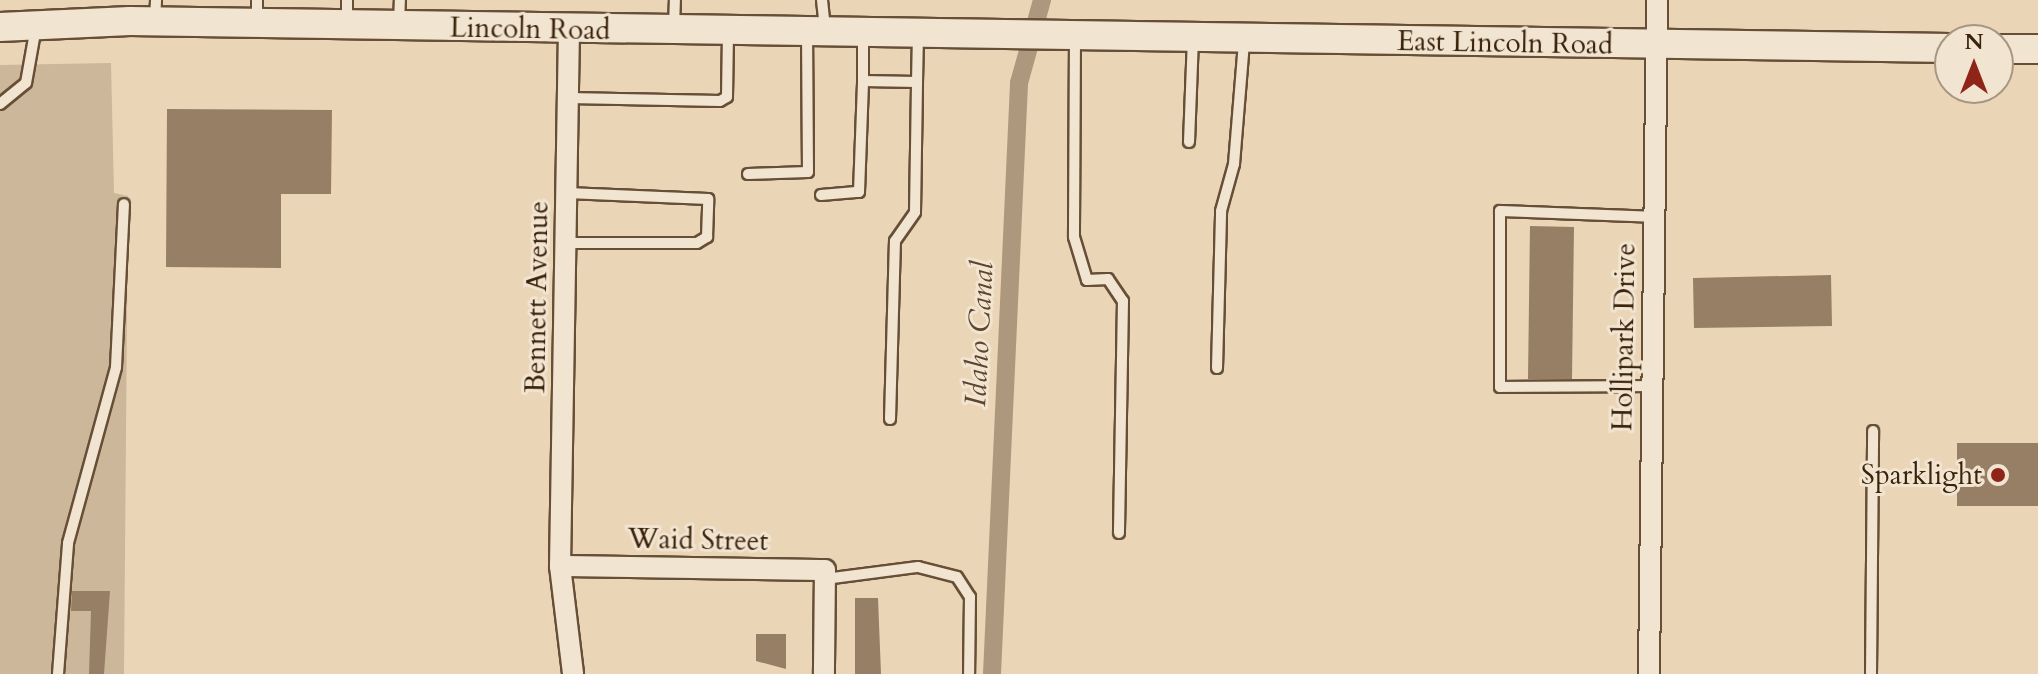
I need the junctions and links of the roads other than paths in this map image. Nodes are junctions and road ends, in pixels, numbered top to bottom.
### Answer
1 (675, 0) edge
2 (822, 0) edge
3 (1657, 0) edge
4 (156, 11) edge
5 (257, 12) edge
6 (347, 13) edge
7 (400, 13) edge
8 (36, 25) junction
9 (0, 27) edge
10 (569, 29) junction
11 (674, 31) junction
12 (728, 32) junction
13 (816, 33) junction
14 (863, 34) junction
15 (918, 35) junction
16 (1068, 37) junction
17 (1193, 39) junction
18 (1244, 40) junction
19 (1656, 45) junction
20 (1934, 48) edge
21 (2014, 49) edge
22 (2038, 49) edge
23 (863, 81) junction
24 (917, 82) junction
25 (569, 98) junction
26 (0, 104) edge
27 (1189, 142) dead end
28 (748, 174) dead end
29 (567, 193) junction
30 (821, 195) dead end
31 (124, 204) dead end
32 (1653, 217) junction
33 (566, 243) junction
34 (1217, 368) dead end
35 (1651, 386) junction
36 (890, 419) dead end
37 (1873, 431) dead end
38 (1119, 533) dead end
39 (560, 566) junction
40 (825, 579) junction
41 (58, 674) edge
42 (573, 674) edge
43 (824, 674) edge
44 (969, 674) edge
45 (1649, 674) edge
46 (1871, 674) edge

1 - 11 lane
2 - 13 lane
3 - 19 street, Hollipark Drive
4 - 5 main road, Lincoln Road
4 - 8 main road, Lincoln Road
5 - 6 main road, Lincoln Road
6 - 7 main road, Lincoln Road
7 - 10 main road, Lincoln Road
8 - 9 main road, Lincoln Road
8 - 26 lane
10 - 11 main road, Lincoln Road
10 - 25 street, Bennett Avenue
11 - 12 main road, Lincoln Road
12 - 13 main road, Lincoln Road
12 - 25 lane
13 - 14 main road, Lincoln Road
13 - 28 lane
14 - 15 main road, Lincoln Road
14 - 23 lane
15 - 16 main road, Lincoln Road
15 - 24 lane
16 - 17 main road, East Lincoln Road
16 - 38 lane
17 - 18 main road, East Lincoln Road
17 - 27 lane
18 - 19 main road, East Lincoln Road
18 - 34 lane
19 - 20 main road, East Lincoln Road
19 - 32 street, Hollipark Drive
21 - 22 main road
23 - 24 lane
23 - 30 lane
24 - 36 lane
25 - 29 street, Bennett Avenue
29 - 33 street, Bennett Avenue
29 - 33 lane
31 - 41 lane
32 - 35 street, Hollipark Drive
32 - 35 lane
33 - 39 street, Bennett Avenue
35 - 45 street, Hollipark Drive
37 - 46 lane
39 - 40 street, Waid Street
39 - 42 street, Bennett Avenue
40 - 43 street
40 - 44 lane

